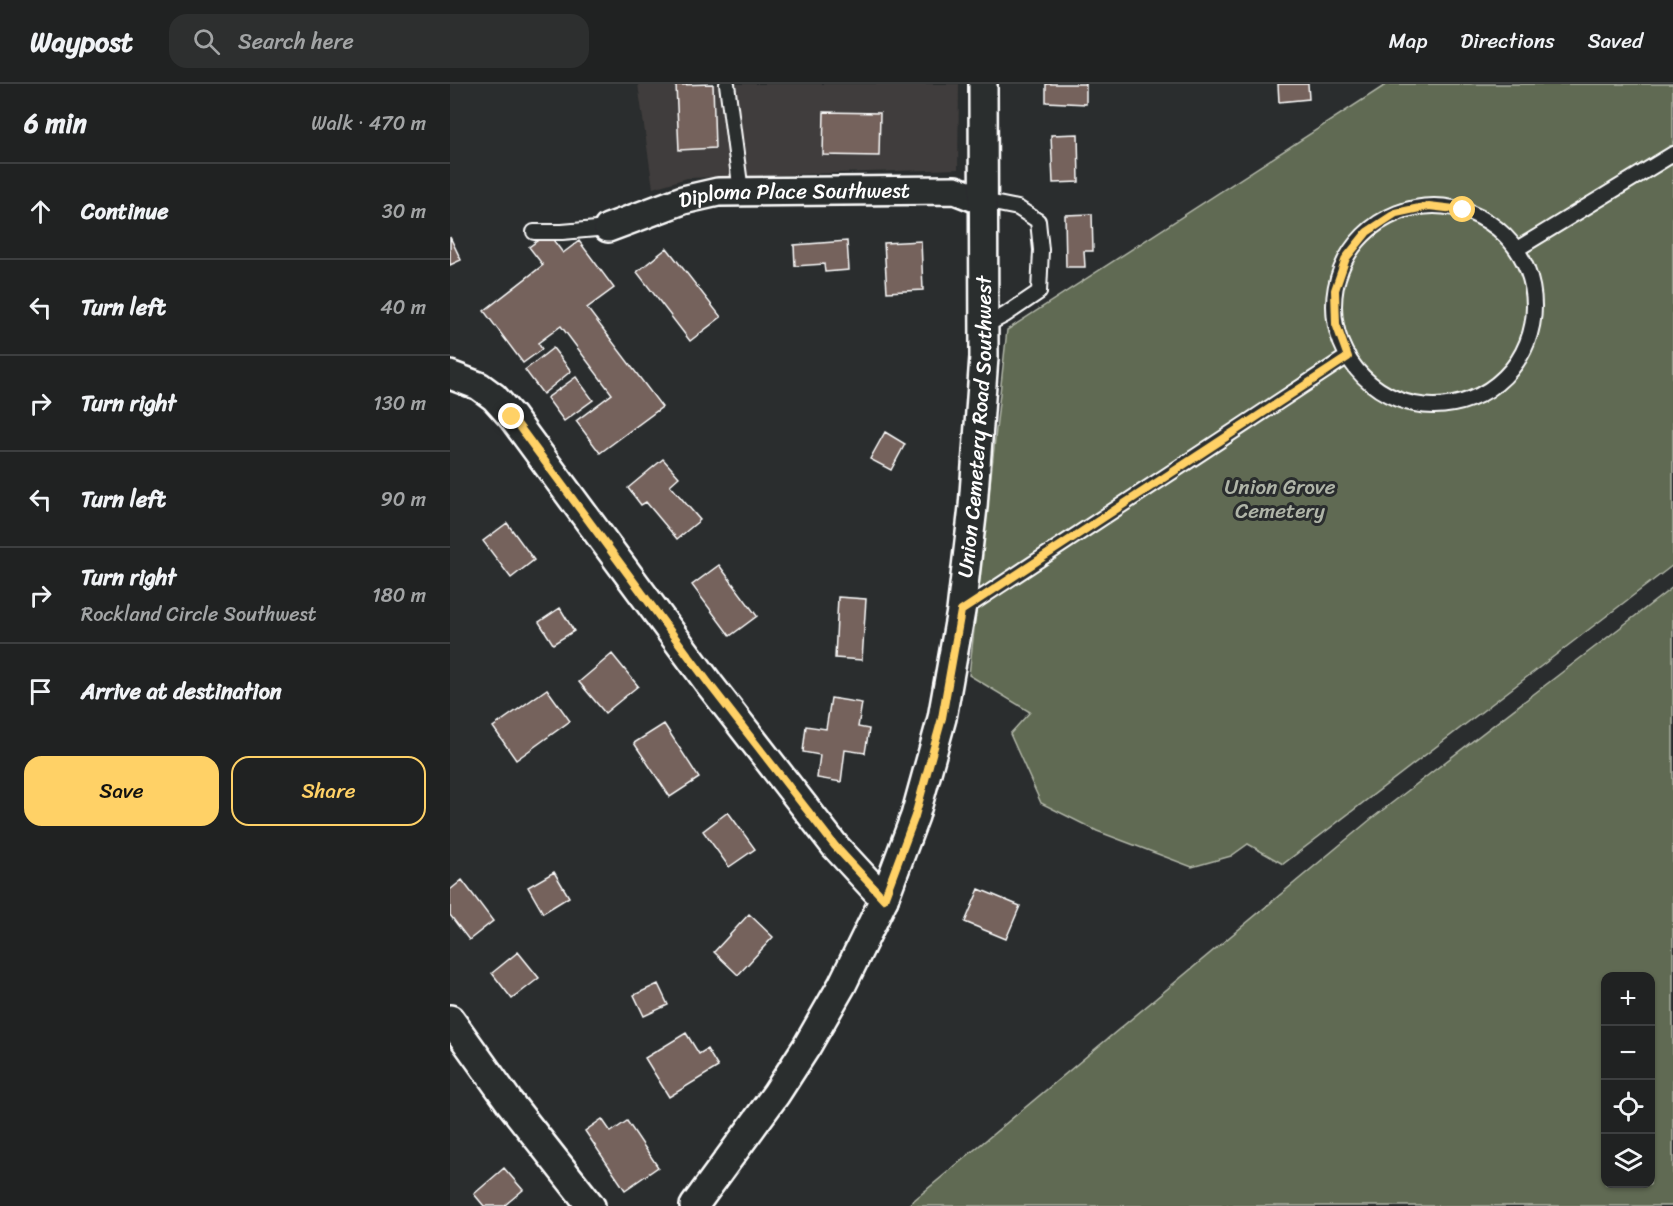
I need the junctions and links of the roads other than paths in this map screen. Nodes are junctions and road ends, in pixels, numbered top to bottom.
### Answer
1 (727, 84) edge
2 (983, 84) edge
3 (1673, 154) edge
4 (741, 192) junction
5 (983, 201) junction
6 (608, 228) joint
7 (534, 232) dead end
8 (1517, 249) junction
9 (984, 326) junction
10 (1348, 357) junction
11 (450, 375) edge
12 (961, 611) junction
13 (884, 899) junction
14 (450, 1019) edge
15 (591, 1206) edge
16 (694, 1206) edge

1 - 4 lane
2 - 5 street, Union Cemetery Road Southwest
3 - 8 lane
4 - 5 street, Diploma Place Southwest
4 - 6 street, Diploma Place Southwest
5 - 9 street, Union Cemetery Road Southwest
5 - 9 lane
6 - 7 lane
8 - 10 lane
8 - 10 lane
9 - 12 street, Union Cemetery Road Southwest
10 - 12 lane
11 - 13 street
12 - 13 street, Union Cemetery Road Southwest
13 - 16 street, Union Cemetery Road Southwest
14 - 15 street

